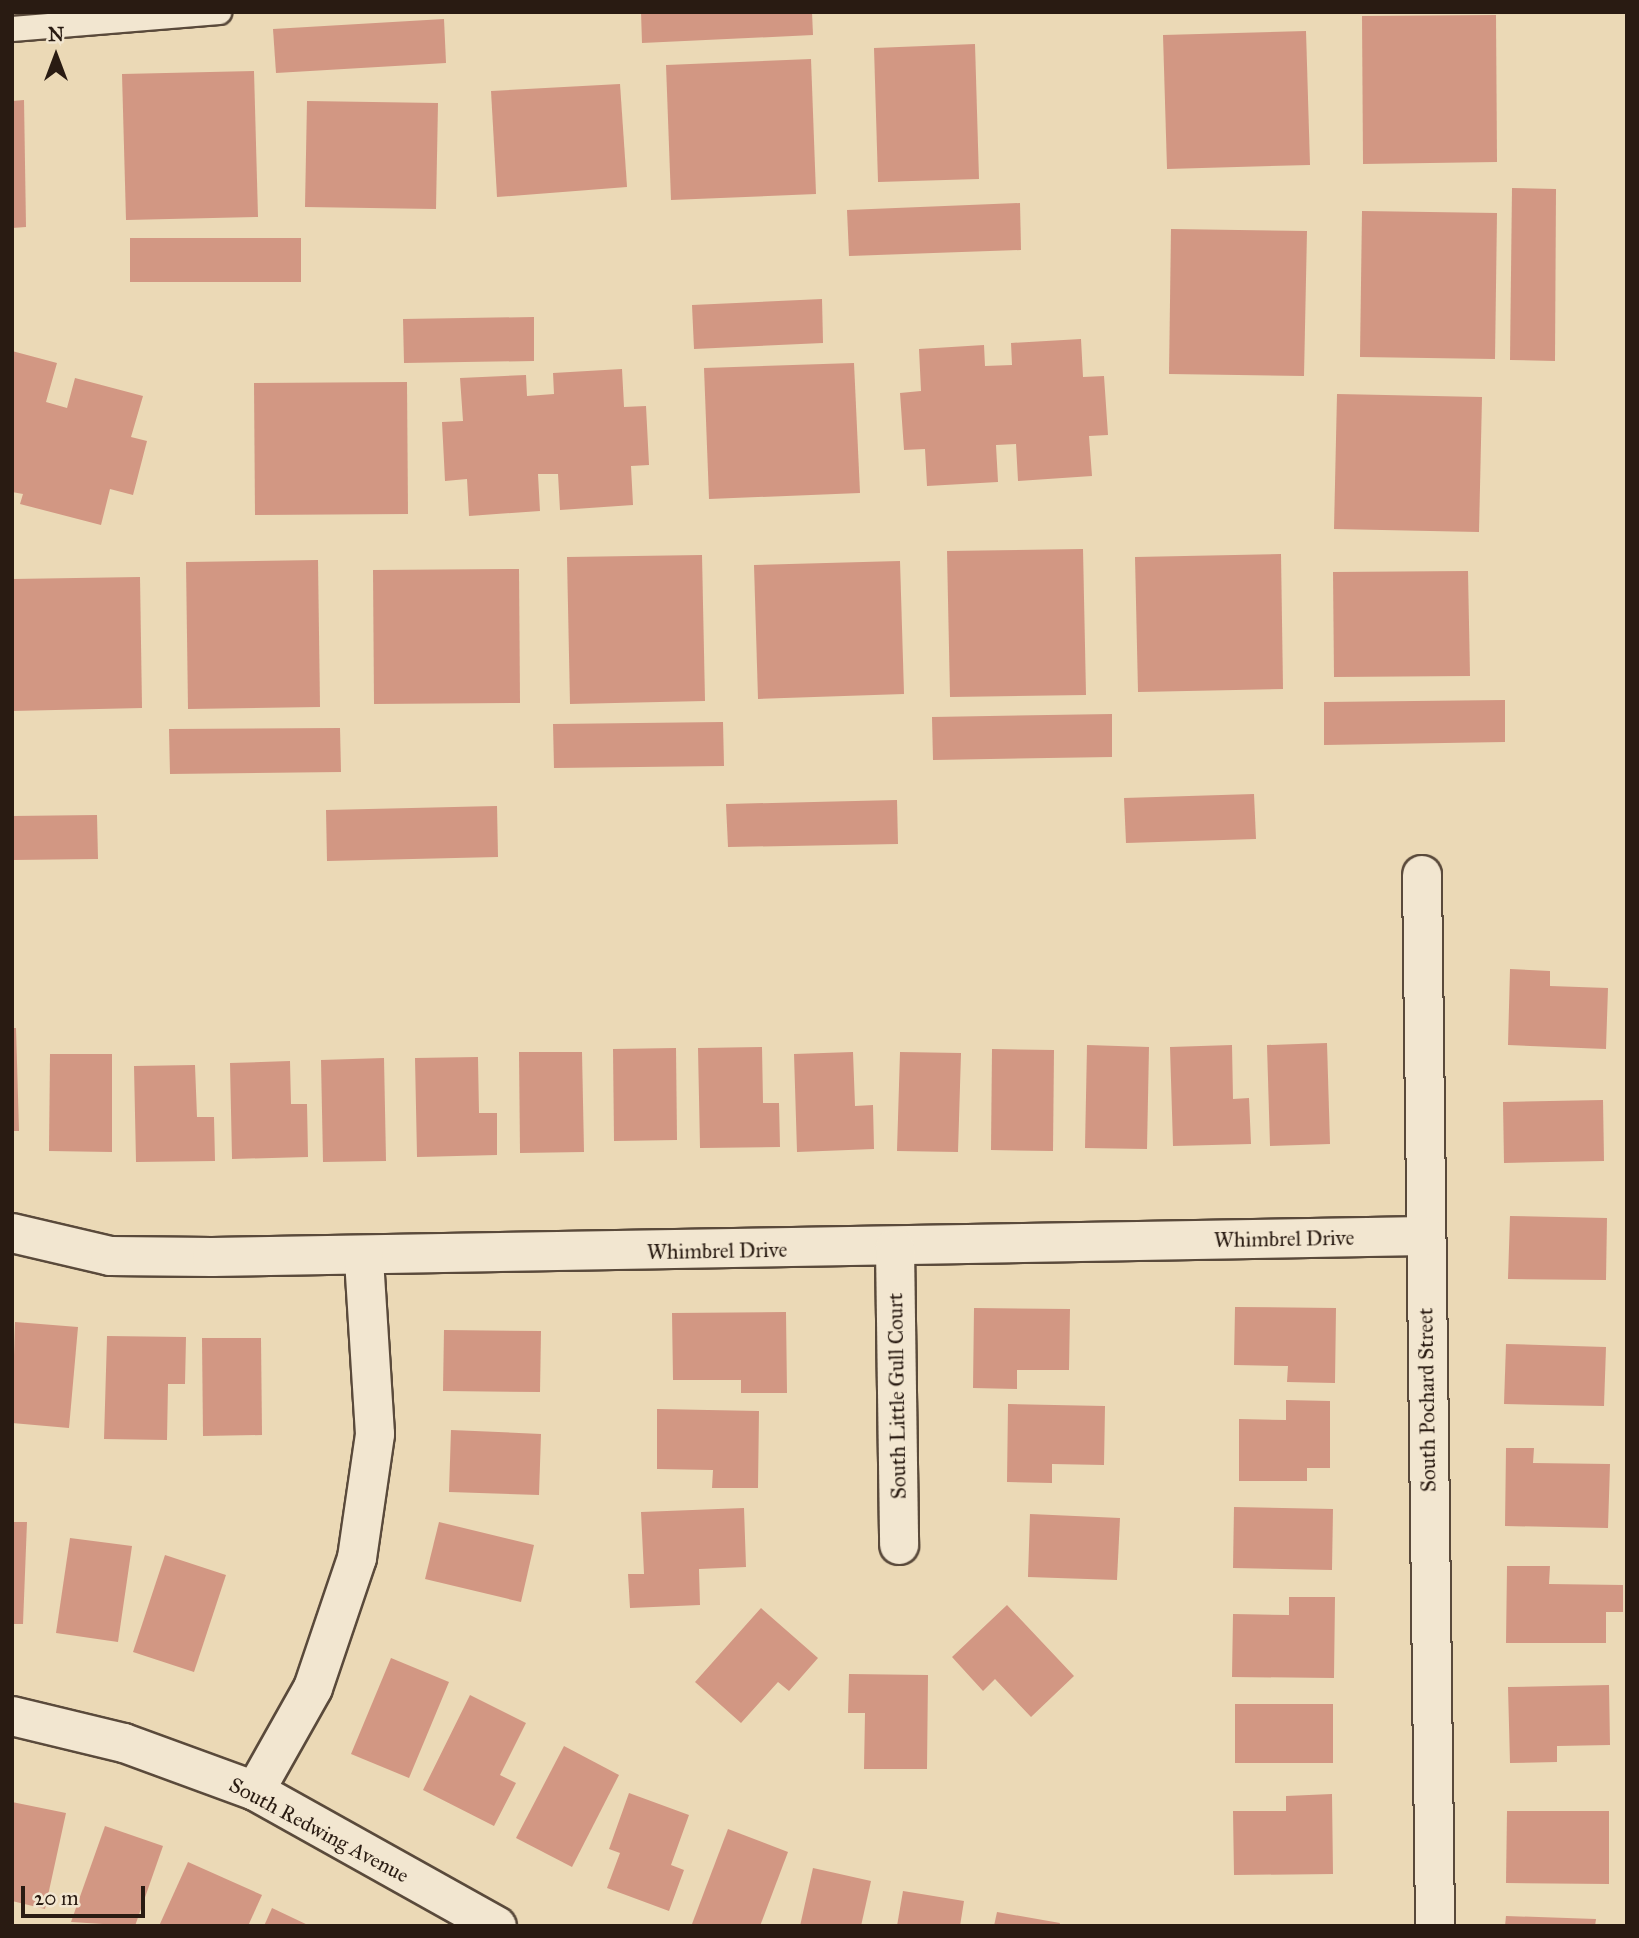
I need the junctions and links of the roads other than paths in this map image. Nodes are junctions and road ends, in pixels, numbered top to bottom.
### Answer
1 (219, 12) edge
2 (12, 29) edge
3 (1422, 874) dead end
4 (12, 1233) edge
5 (1424, 1236) junction
6 (895, 1248) junction
7 (364, 1257) junction
8 (899, 1545) dead end
9 (12, 1716) edge
10 (255, 1791) junction
11 (497, 1926) edge
12 (1435, 1926) edge

1 - 2 lane
3 - 5 street, South Pochard Street
4 - 7 street, Whimbrel Drive
5 - 6 street, Whimbrel Drive
5 - 12 street, South Pochard Street
6 - 7 street, Whimbrel Drive
6 - 8 street, South Little Gull Court
7 - 10 street
9 - 10 street, South Redwing Avenue
10 - 11 street, South Redwing Avenue

